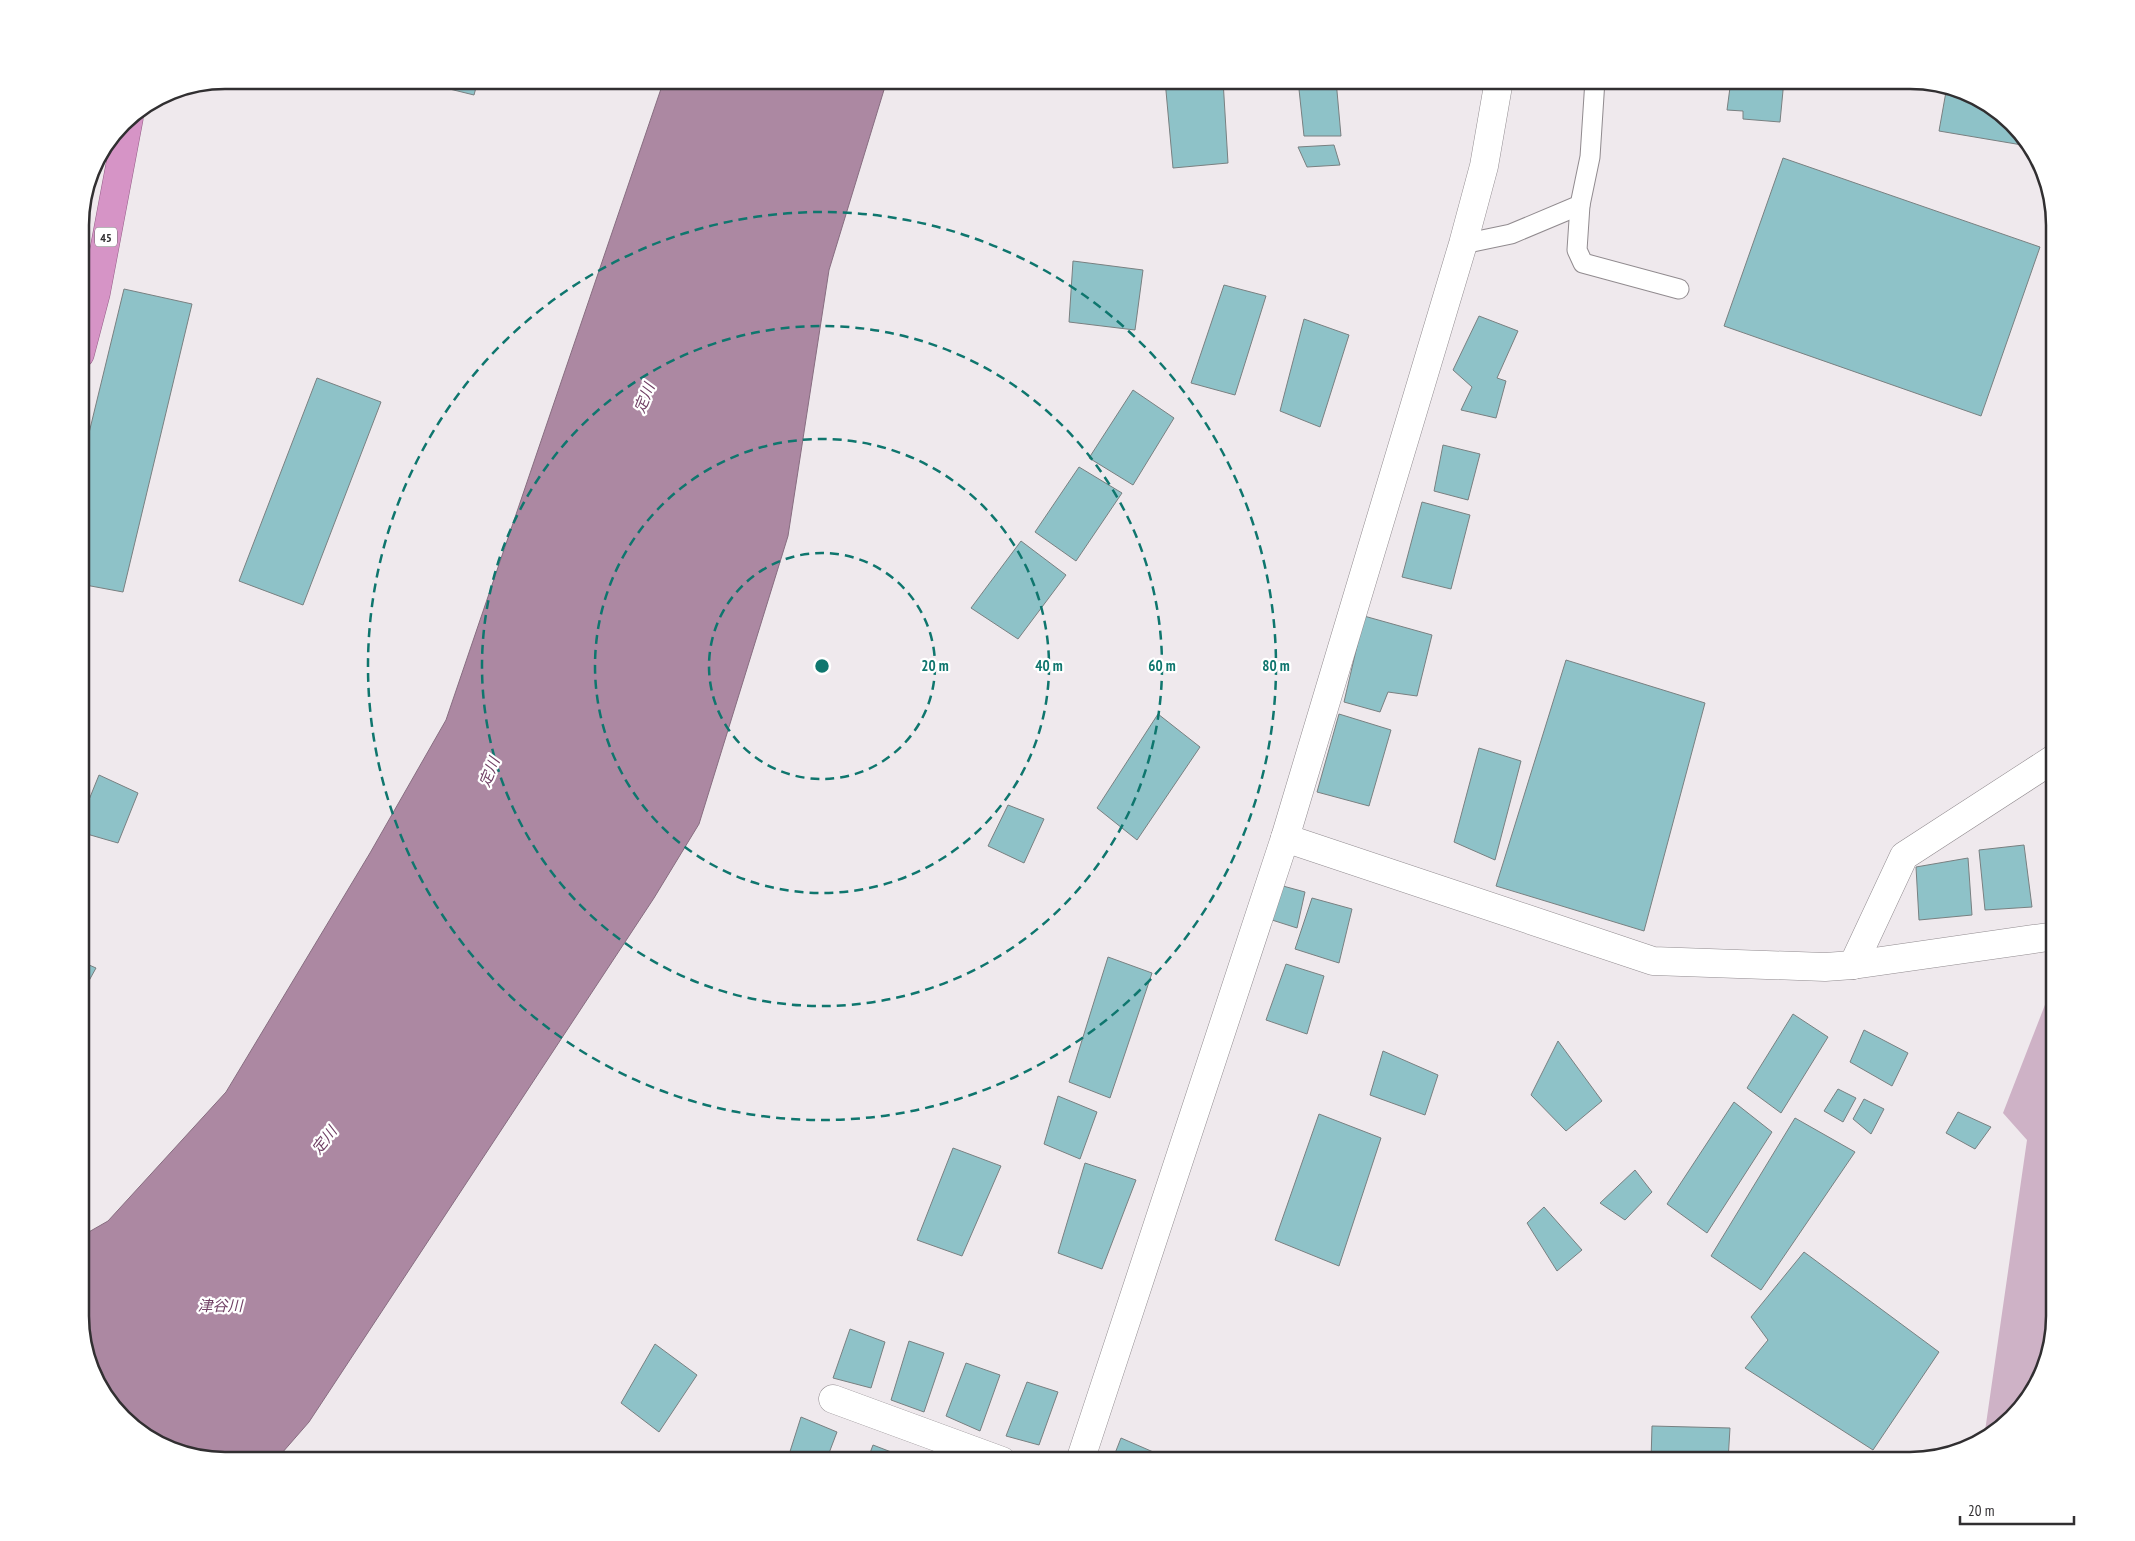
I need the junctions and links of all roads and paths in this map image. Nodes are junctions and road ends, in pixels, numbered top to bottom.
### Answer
1 (1497, 89) edge
2 (1594, 89) edge
3 (126, 132) edge
4 (1580, 206) junction
5 (1464, 244) junction
6 (1680, 289) dead end
7 (89, 320) edge
8 (2046, 764) edge
9 (1285, 838) junction
10 (2046, 937) edge
11 (1853, 964) junction
12 (833, 1399) dead end
13 (977, 1452) edge
14 (1083, 1452) edge

1 - 5 street
2 - 4 lane
3 - 7 highway, 45
4 - 5 lane
4 - 6 lane
5 - 9 street
8 - 11 street
9 - 11 street
9 - 14 street
10 - 11 street
12 - 13 street

